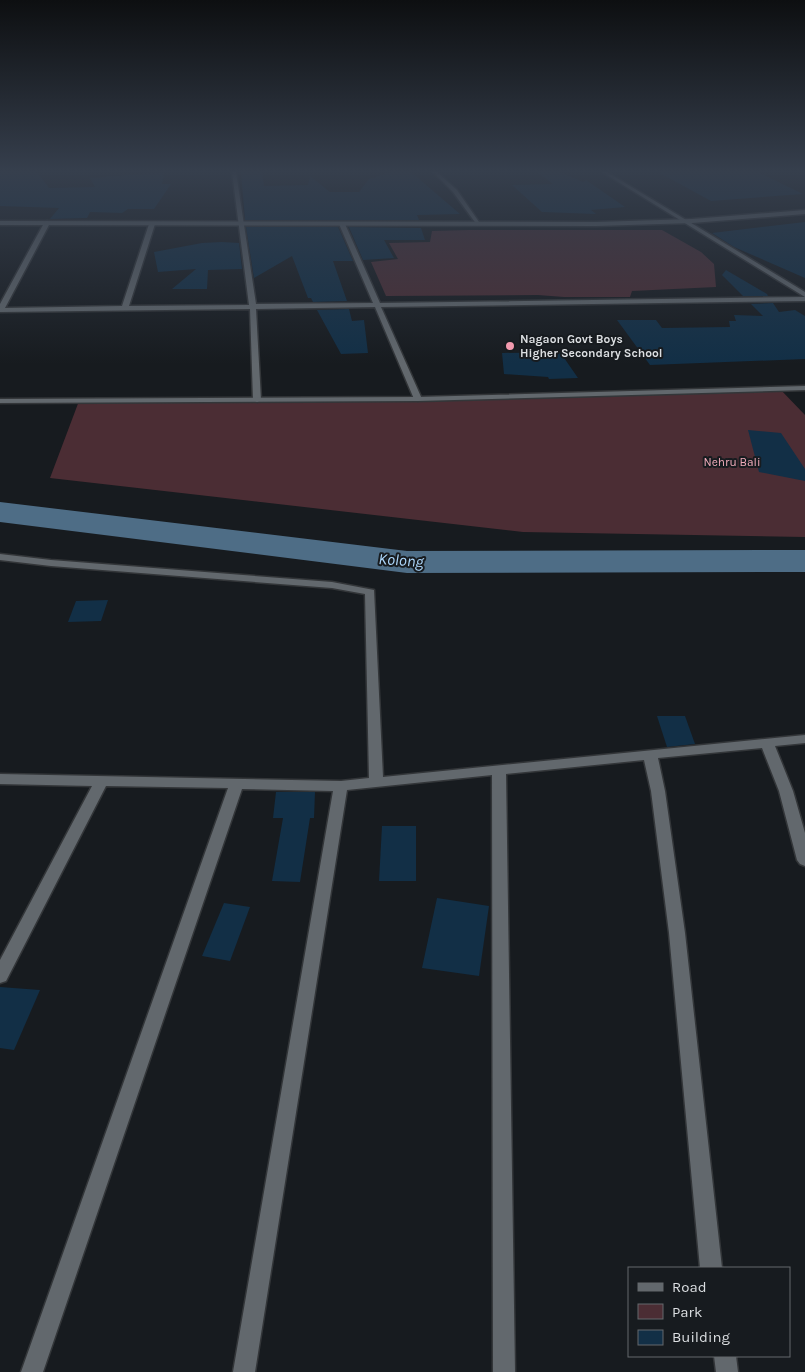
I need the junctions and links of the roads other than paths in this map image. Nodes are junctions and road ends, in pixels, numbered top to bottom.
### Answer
1 (39, 236) edge
2 (148, 236) edge
3 (242, 236) edge
4 (347, 236) edge
5 (706, 236) edge
6 (805, 297) edge
7 (377, 305) junction
8 (253, 307) junction
9 (125, 309) junction
10 (0, 310) edge
11 (805, 388) edge
12 (418, 399) junction
13 (257, 400) junction
14 (0, 401) edge
15 (0, 556) edge
16 (805, 739) edge
17 (767, 743) junction
18 (650, 755) junction
19 (499, 770) junction
20 (0, 780) edge
21 (101, 782) junction
22 (376, 783) junction
23 (237, 784) junction
24 (341, 786) junction
25 (805, 860) edge
26 (0, 976) edge
27 (710, 1267) edge
28 (724, 1357) edge
29 (32, 1372) edge
30 (244, 1372) edge
31 (504, 1372) edge
32 (727, 1372) edge

1 - 10 street
2 - 9 street
3 - 8 street
4 - 7 street
5 - 6 street
6 - 7 street
7 - 8 street
7 - 12 street
8 - 9 street
8 - 13 street
9 - 10 street
11 - 12 street
12 - 13 street
13 - 14 street
15 - 22 street
16 - 17 street
17 - 18 street
17 - 25 street
18 - 19 street
18 - 27 street
19 - 22 street
19 - 31 street
20 - 21 street
21 - 23 street
21 - 26 street
22 - 24 street
23 - 24 street
23 - 29 street
24 - 30 street
28 - 32 street

